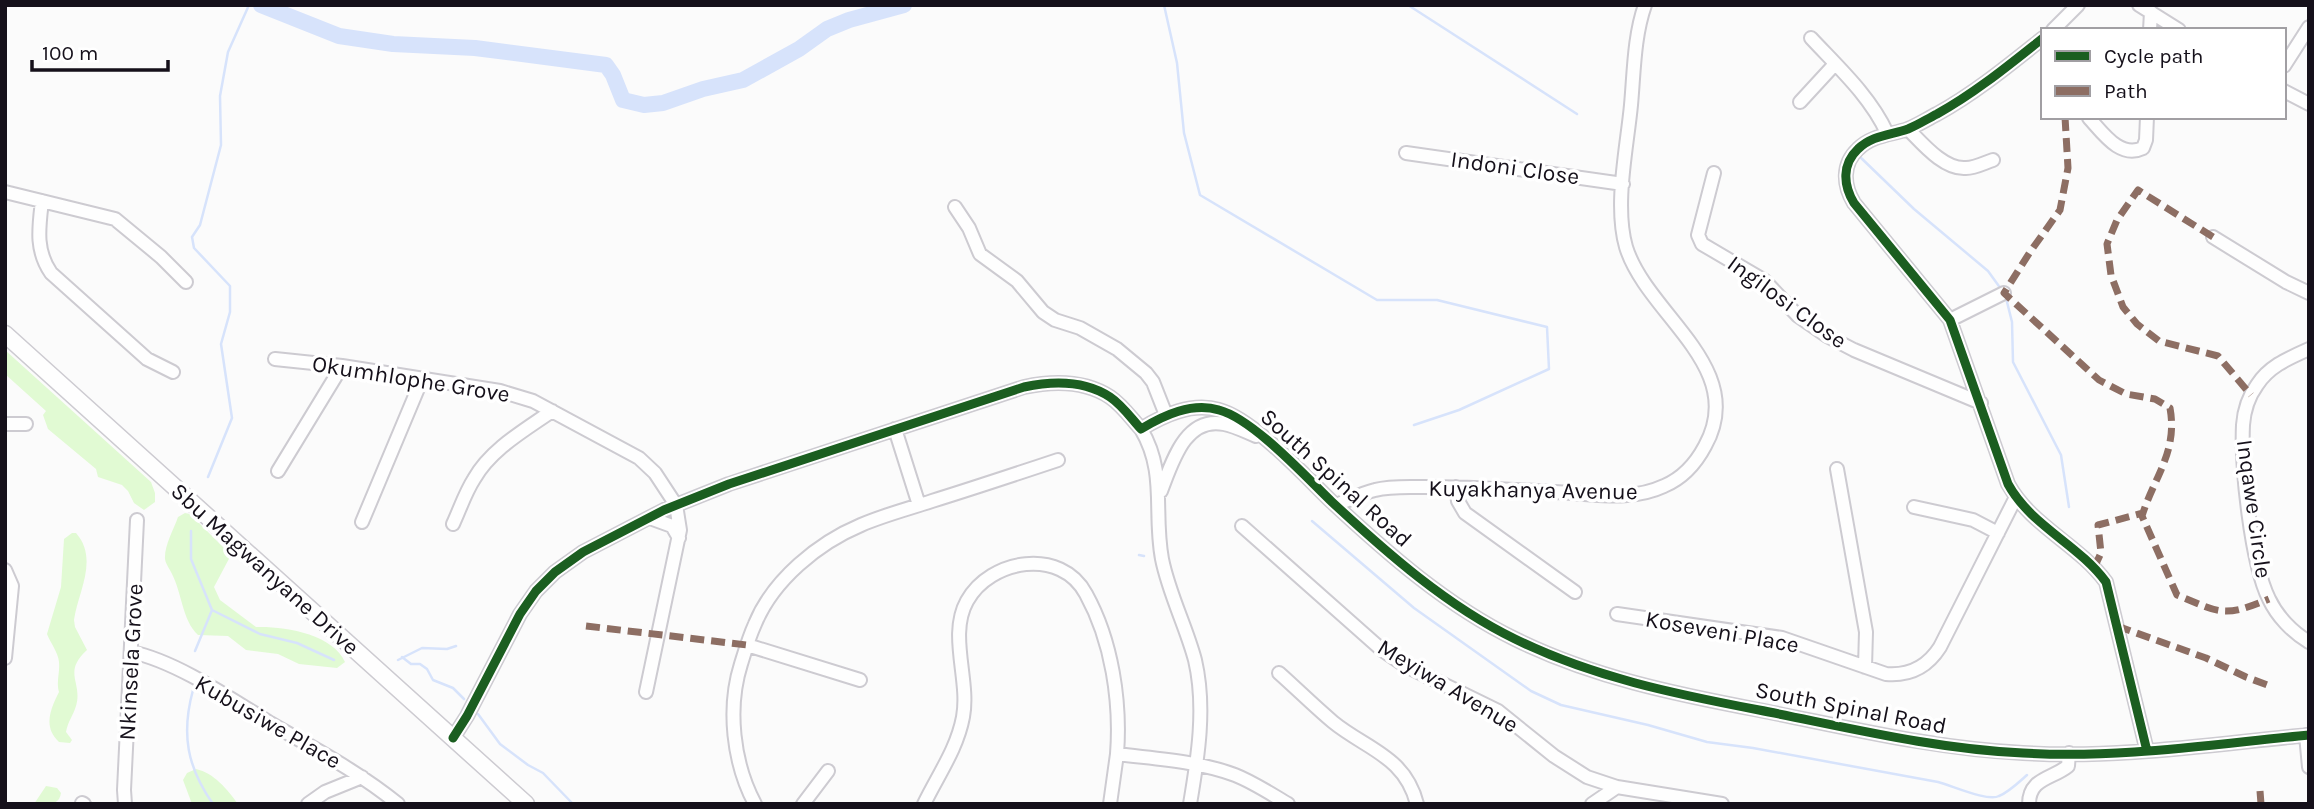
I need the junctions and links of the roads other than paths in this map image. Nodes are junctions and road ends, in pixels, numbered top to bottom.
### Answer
1 (1645, 5) edge
2 (2078, 5) edge
3 (2145, 9) edge
4 (2309, 27) edge
5 (2055, 28) edge
6 (2150, 28) edge
7 (2176, 28) edge
8 (1811, 38) dead end
9 (2041, 40) edge
10 (2286, 63) edge
11 (1835, 64) junction
12 (2286, 92) edge
13 (1800, 102) dead end
14 (2309, 104) edge
15 (2090, 119) edge
16 (2147, 119) edge
17 (1908, 129) junction
18 (1887, 133) junction
19 (1406, 153) dead end
20 (1993, 160) dead end
21 (1714, 173) dead end
22 (1623, 184) junction
23 (5, 192) edge
24 (41, 201) junction
25 (955, 207) dead end
26 (2213, 237) dead end
27 (186, 282) dead end
28 (2004, 293) dead end
29 (2309, 293) edge
30 (1950, 320) junction
31 (5, 334) edge
32 (2309, 349) edge
33 (275, 359) dead end
34 (342, 366) junction
35 (173, 372) dead end
36 (422, 379) junction
37 (1981, 403) junction
38 (552, 411) junction
39 (1166, 415) junction
40 (5, 424) edge
41 (26, 424) dead end
42 (895, 429) junction
43 (1141, 429) junction
44 (1266, 440) junction
45 (1058, 460) dead end
46 (1837, 469) dead end
47 (278, 471) dead end
48 (1456, 487) junction
49 (1158, 497) junction
50 (2015, 499) junction
51 (676, 505) junction
52 (919, 505) junction
53 (1336, 505) junction
54 (1914, 507) dead end
55 (650, 518) junction
56 (137, 520) dead end
57 (362, 522) dead end
58 (453, 524) dead end
59 (1242, 526) dead end
60 (1998, 533) junction
61 (679, 538) junction
62 (5, 570) edge
63 (1574, 592) dead end
64 (1617, 614) dead end
65 (2309, 642) edge
66 (747, 645) junction
67 (131, 652) junction
68 (5, 658) edge
69 (1865, 667) junction
70 (1279, 673) dead end
71 (860, 680) dead end
72 (646, 692) dead end
73 (2307, 735) edge
74 (453, 738) junction
75 (2147, 751) junction
76 (2069, 753) junction
77 (1116, 754) junction
78 (1197, 765) junction
79 (2309, 768) edge
80 (828, 771) dead end
81 (362, 777) junction
82 (1617, 787) junction
83 (1272, 800) edge
84 (125, 804) edge
85 (308, 804) edge
86 (398, 804) edge
87 (526, 804) edge
88 (755, 804) edge
89 (803, 804) edge
90 (924, 804) edge
91 (1110, 804) edge
92 (1190, 804) edge
93 (1288, 804) edge
94 (1417, 804) edge
95 (1592, 804) edge
96 (1722, 804) edge
97 (2029, 804) edge

1 - 22 street, Kuyakhanya Avenue
2 - 5 street
3 - 6 street
3 - 7 street
4 - 10 street
8 - 11 street
9 - 17 street
11 - 13 street
11 - 18 street
12 - 14 street
15 - 16 street
17 - 18 street
17 - 20 street
18 - 30 street
19 - 22 street, Indoni Close
21 - 37 street, Ingilosi Close
22 - 48 street, Kuyakhanya Avenue
23 - 24 street
24 - 27 street
24 - 35 street
25 - 39 street
26 - 29 street
28 - 30 street
30 - 37 street
31 - 74 main road, Sbu Magwanyane Drive
32 - 65 street, Inqawe Circle
33 - 34 street, Okumhlophe Grove
34 - 36 street, Okumhlophe Grove
34 - 47 street
36 - 38 street, Okumhlophe Grove
36 - 57 street
37 - 50 street
38 - 51 street, Okumhlophe Grove
38 - 58 street
39 - 43 street, South Spinal Road
39 - 44 street, South Spinal Road
40 - 41 street
42 - 43 street
42 - 51 street
42 - 52 street
43 - 49 street
44 - 49 street
44 - 53 street, South Spinal Road
45 - 52 street
46 - 69 street
48 - 53 street, Kuyakhanya Avenue
48 - 63 street
49 - 78 street
50 - 60 street, Koseveni Place
50 - 75 street
51 - 55 street
51 - 61 street
52 - 66 street
53 - 76 street, South Spinal Road
54 - 60 street
55 - 61 street
55 - 74 street
56 - 67 street, Nkinsela Grove
59 - 82 street, Meyiwa Avenue
60 - 69 street, Koseveni Place
61 - 72 street
62 - 68 street
64 - 69 street, Koseveni Place
66 - 71 street
66 - 88 street
67 - 81 street, Kubusiwe Place
67 - 84 street, Nkinsela Grove
70 - 94 street
73 - 75 street, South Spinal Road
73 - 79 street
74 - 87 main road, Sbu Magwanyane Drive
75 - 76 street, South Spinal Road
76 - 97 street
77 - 78 street
77 - 90 street
77 - 91 street
78 - 83 street
78 - 92 street
80 - 89 street
81 - 85 street
81 - 86 street, Kubusiwe Place
82 - 95 street
82 - 96 street, Meyiwa Avenue
83 - 93 street

